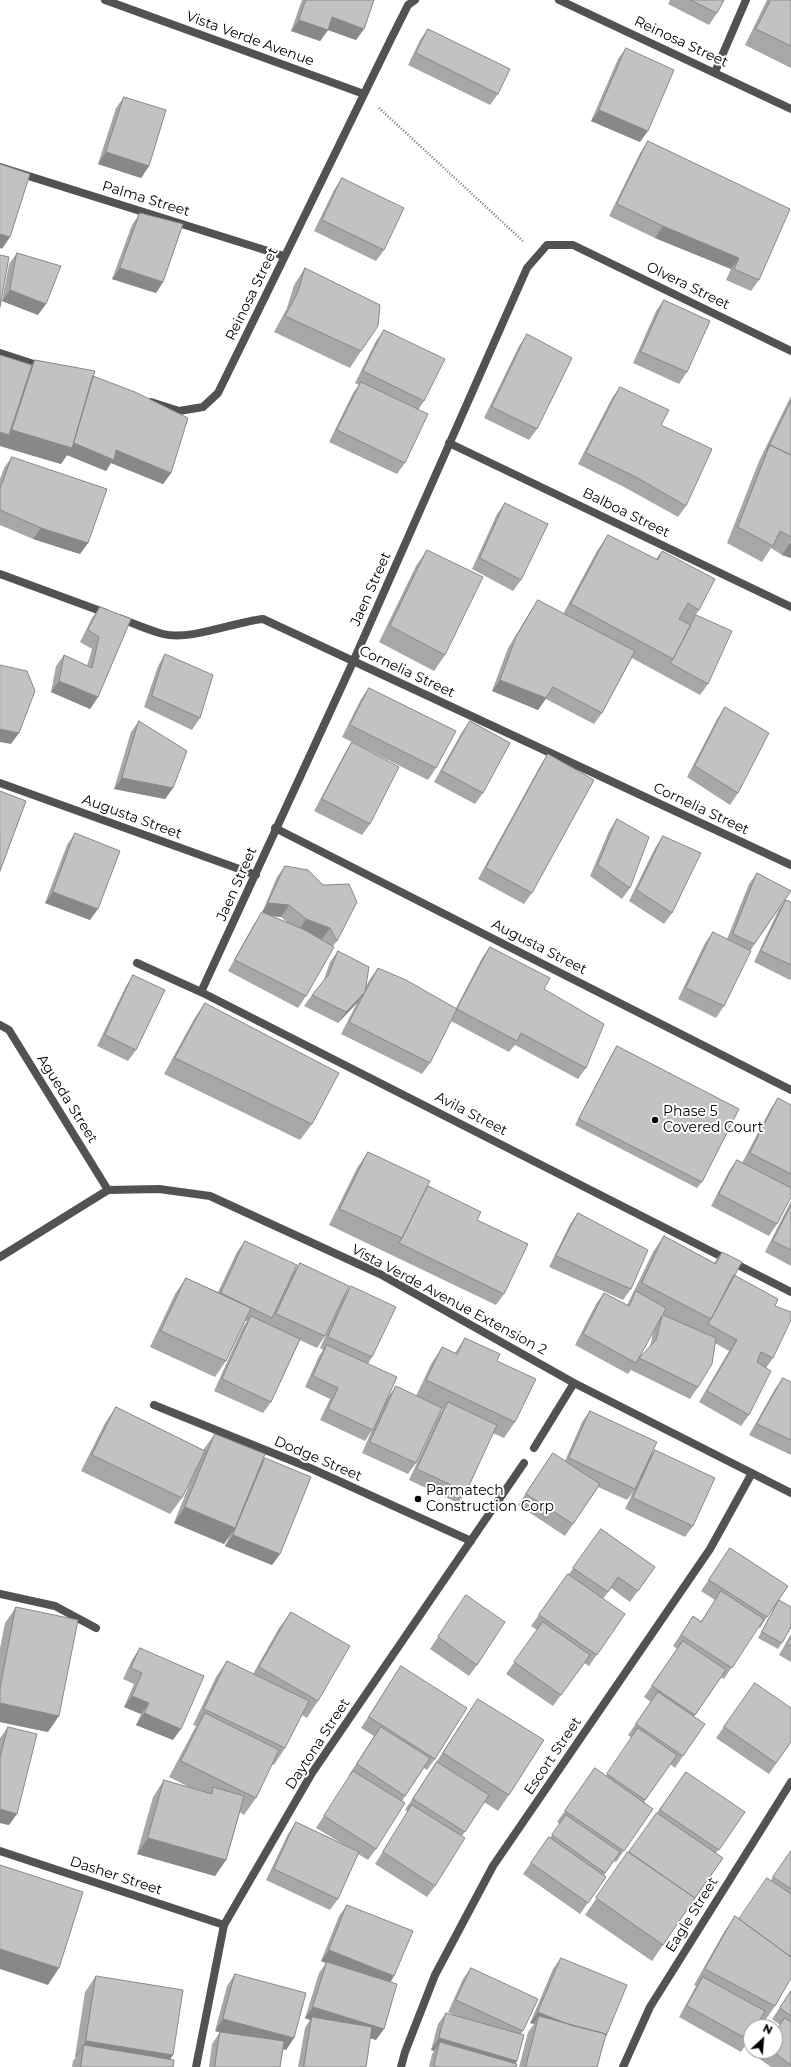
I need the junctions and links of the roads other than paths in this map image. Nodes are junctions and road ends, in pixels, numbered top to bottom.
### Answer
1 (104, 0) edge
2 (415, 0) edge
3 (559, 0) edge
4 (746, 0) edge
5 (716, 72) junction
6 (364, 94) junction
7 (791, 109) edge
8 (0, 167) edge
9 (573, 245) joint
10 (284, 256) junction
11 (791, 350) edge
12 (0, 353) edge
13 (52, 370) edge
14 (142, 399) edge
15 (449, 443) junction
16 (0, 574) edge
17 (791, 607) edge
18 (353, 662) junction
19 (0, 783) edge
20 (275, 828) junction
21 (791, 865) edge
22 (256, 875) junction
23 (137, 963) dead end
24 (201, 992) junction
25 (0, 1025) edge
26 (791, 1090) edge
27 (108, 1190) junction
28 (0, 1257) edge
29 (791, 1292) edge
30 (574, 1383) junction
31 (154, 1405) dead end
32 (534, 1448) dead end
33 (524, 1463) dead end
34 (752, 1473) junction
35 (791, 1493) edge
36 (471, 1541) junction
37 (0, 1594) edge
38 (96, 1628) dead end
39 (791, 1782) edge
40 (0, 1851) edge
41 (224, 1925) junction
42 (196, 2067) edge
43 (401, 2067) edge
44 (623, 2067) edge

1 - 6 street, Vista Verde Avenue
2 - 6 street, Reinosa Street
3 - 5 street, Reinosa Street
4 - 5 street
5 - 7 street, Reinosa Street
6 - 10 street, Reinosa Street
8 - 10 street, Palma Street
9 - 11 street, Olvera Street
9 - 15 street, Jaen Street
10 - 14 street, Reinosa Street
12 - 13 street
15 - 17 street, Balboa Street
15 - 18 street, Jaen Street
16 - 18 street, Cornelia Street
18 - 20 street, Jaen Street
18 - 21 street, Cornelia Street
19 - 22 street, Augusta Street
20 - 22 street, Jaen Street
20 - 26 street, Augusta Street
22 - 24 street, Jaen Street
23 - 24 street, Avila Street
24 - 29 street, Avila Street
25 - 27 street, Agueda Street
27 - 28 street
27 - 30 street, Vista Verde Avenue Extension 2
30 - 32 street
30 - 34 street, Vista Verde Avenue Extension 2
31 - 36 street, Dodge Street
33 - 36 street, Daytona Street
34 - 35 street, Vista Verde Avenue Extension 2
34 - 43 street, Escort Street
36 - 41 street, Daytona Street
37 - 38 street
39 - 44 street, Eagle Street
40 - 41 street, Dasher Street
41 - 42 street, Daytona Street

